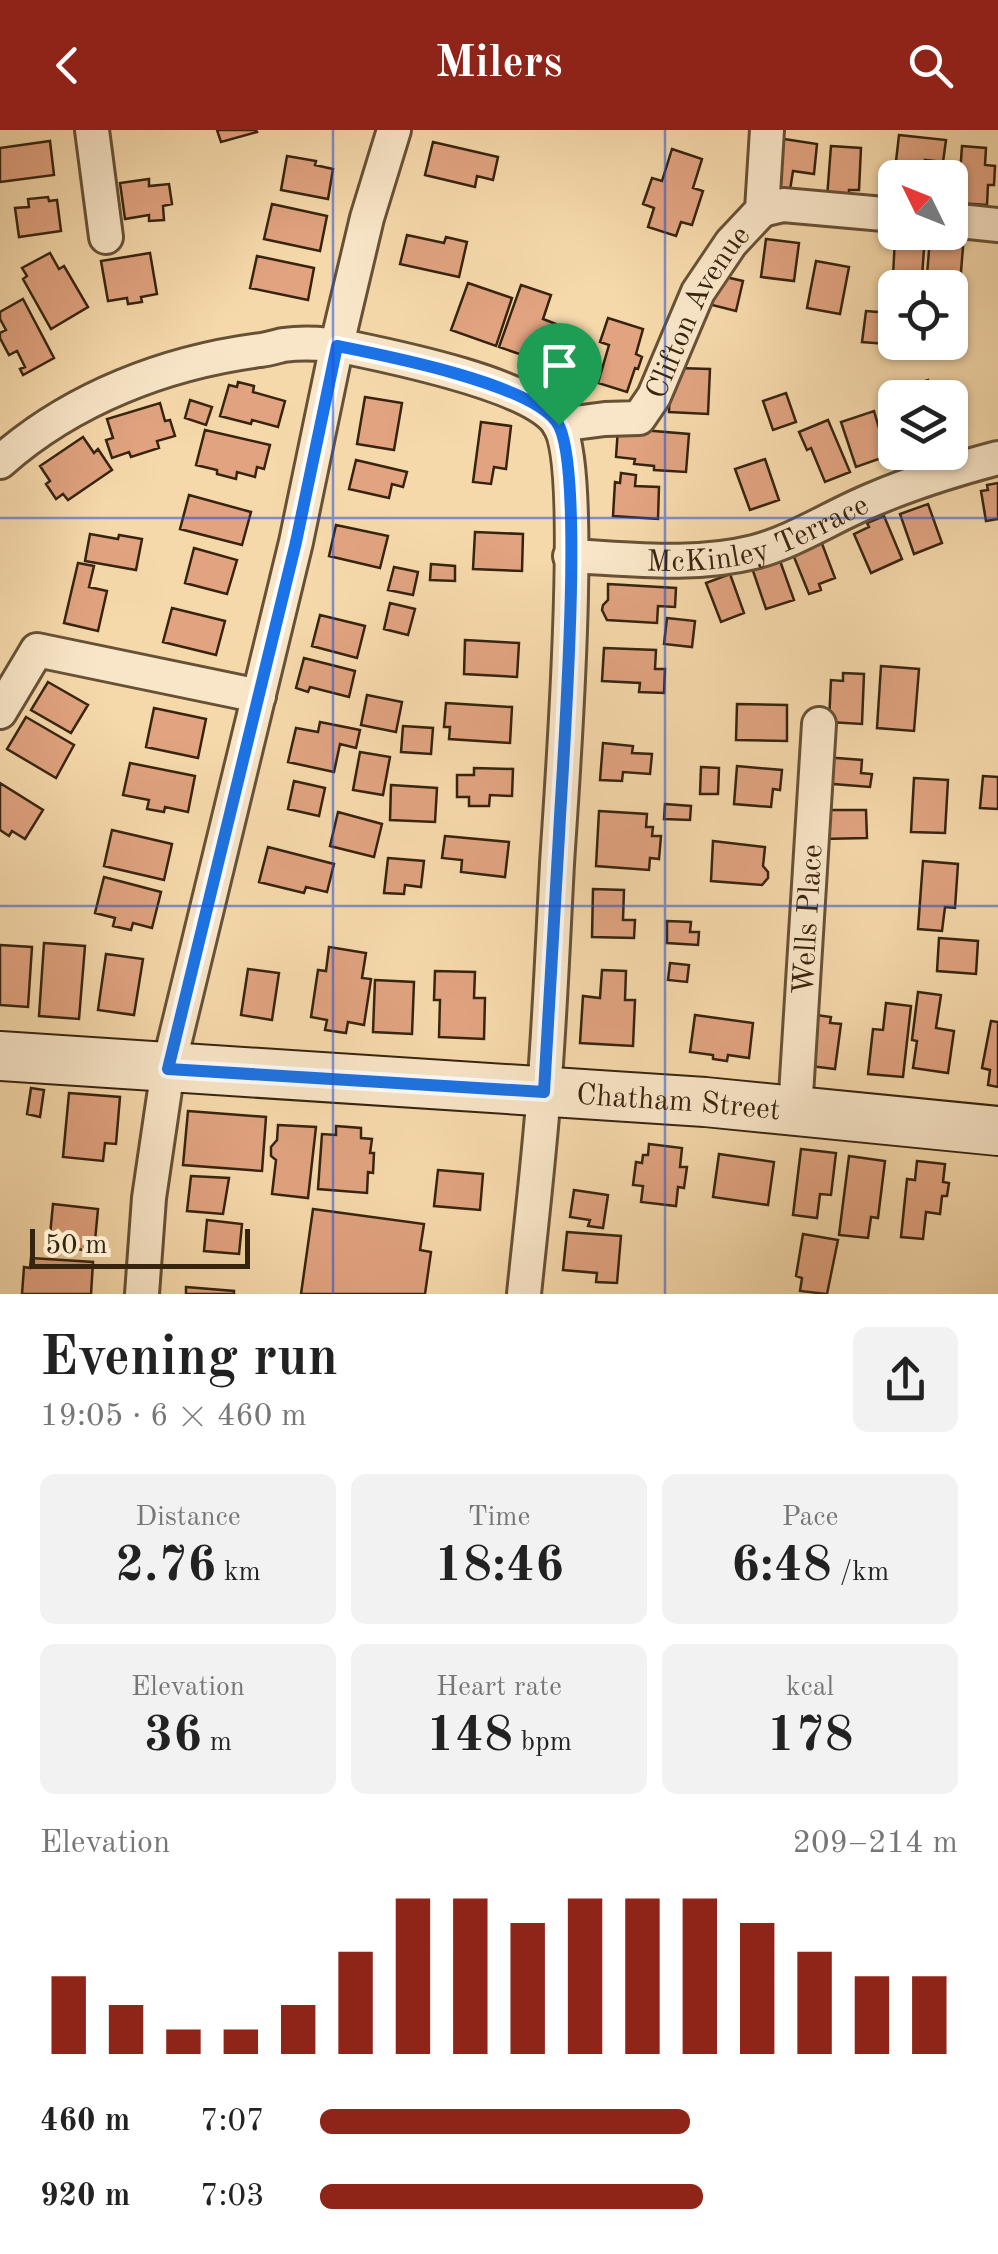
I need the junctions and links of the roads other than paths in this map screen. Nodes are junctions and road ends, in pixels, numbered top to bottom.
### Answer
1 (92, 130) edge
2 (394, 130) edge
3 (767, 130) edge
4 (762, 210) junction
5 (878, 214) edge
6 (968, 222) edge
7 (998, 225) edge
8 (106, 237) dead end
9 (337, 346) junction
10 (559, 425) junction
11 (998, 458) edge
12 (0, 462) edge
13 (570, 556) junction
14 (259, 696) junction
15 (0, 712) edge
16 (819, 724) dead end
17 (0, 1056) edge
18 (168, 1069) junction
19 (544, 1092) junction
20 (795, 1111) junction
21 (998, 1131) edge
22 (142, 1294) edge
23 (524, 1294) edge

1 - 8 street
2 - 9 street
3 - 4 street, Clifton Avenue
4 - 5 street
4 - 10 street, Clifton Avenue
6 - 7 street
9 - 10 street
9 - 12 street
9 - 14 street
10 - 13 street
11 - 13 street, McKinley Terrace
13 - 19 street
14 - 15 street
14 - 18 street
16 - 20 street, Wells Place
17 - 18 main road, Chatham Street
18 - 19 main road, Chatham Street
18 - 22 street
19 - 20 main road, Chatham Street
19 - 23 street
20 - 21 main road, Chatham Street

